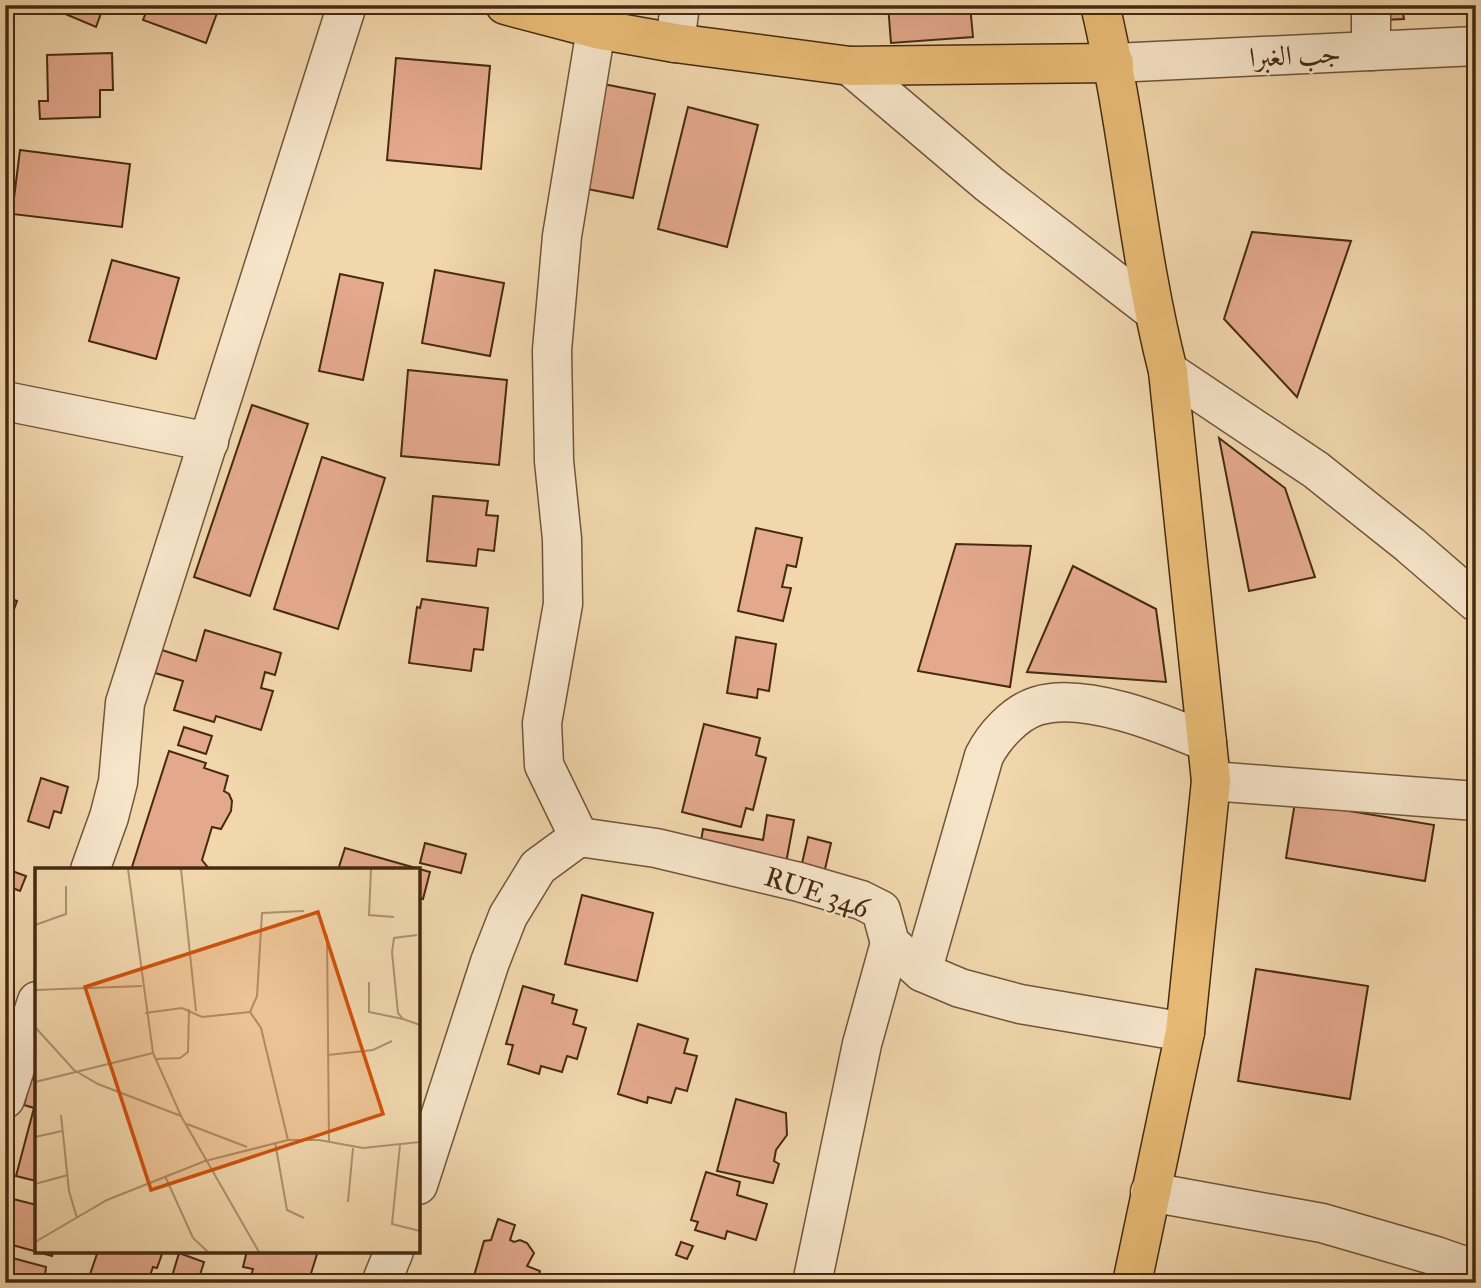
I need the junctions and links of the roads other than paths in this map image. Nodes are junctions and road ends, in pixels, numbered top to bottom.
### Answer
1 (347, 5) edge
2 (505, 5) edge
3 (680, 5) edge
4 (1100, 5) edge
5 (1371, 5) edge
6 (596, 29) junction
7 (675, 43) junction
8 (1476, 46) edge
9 (1371, 51) junction
10 (1114, 63) junction
11 (850, 66) junction
12 (1152, 310) junction
13 (1168, 370) junction
14 (5, 401) edge
15 (208, 442) junction
16 (1476, 602) edge
17 (1208, 742) junction
18 (1211, 781) junction
19 (1476, 801) edge
20 (579, 837) junction
21 (91, 868) edge
22 (890, 943) junction
23 (922, 972) junction
24 (35, 1007) edge
25 (1185, 1031) junction
26 (5, 1099) edge
27 (420, 1179) edge
28 (1150, 1192) junction
29 (393, 1253) edge
30 (1476, 1270) edge
31 (381, 1283) edge
32 (812, 1283) edge
33 (1132, 1283) edge

1 - 15 street
2 - 6 main road
3 - 7 street
4 - 10 main road
5 - 9 street
6 - 7 main road
6 - 20 street
7 - 11 main road
8 - 9 street, جب الغبرا
9 - 10 street, جب الغبرا
10 - 11 main road
10 - 12 main road
11 - 12 street
12 - 13 main road
13 - 16 street
13 - 17 main road
14 - 15 street
15 - 21 street
17 - 18 main road
17 - 23 street
18 - 19 street
18 - 25 main road
20 - 22 street, RUE 346
20 - 27 street
22 - 23 street, RUE 346
22 - 32 street
23 - 25 street, RUE 346
24 - 26 street
25 - 28 main road
28 - 30 street
28 - 33 main road
29 - 31 street

